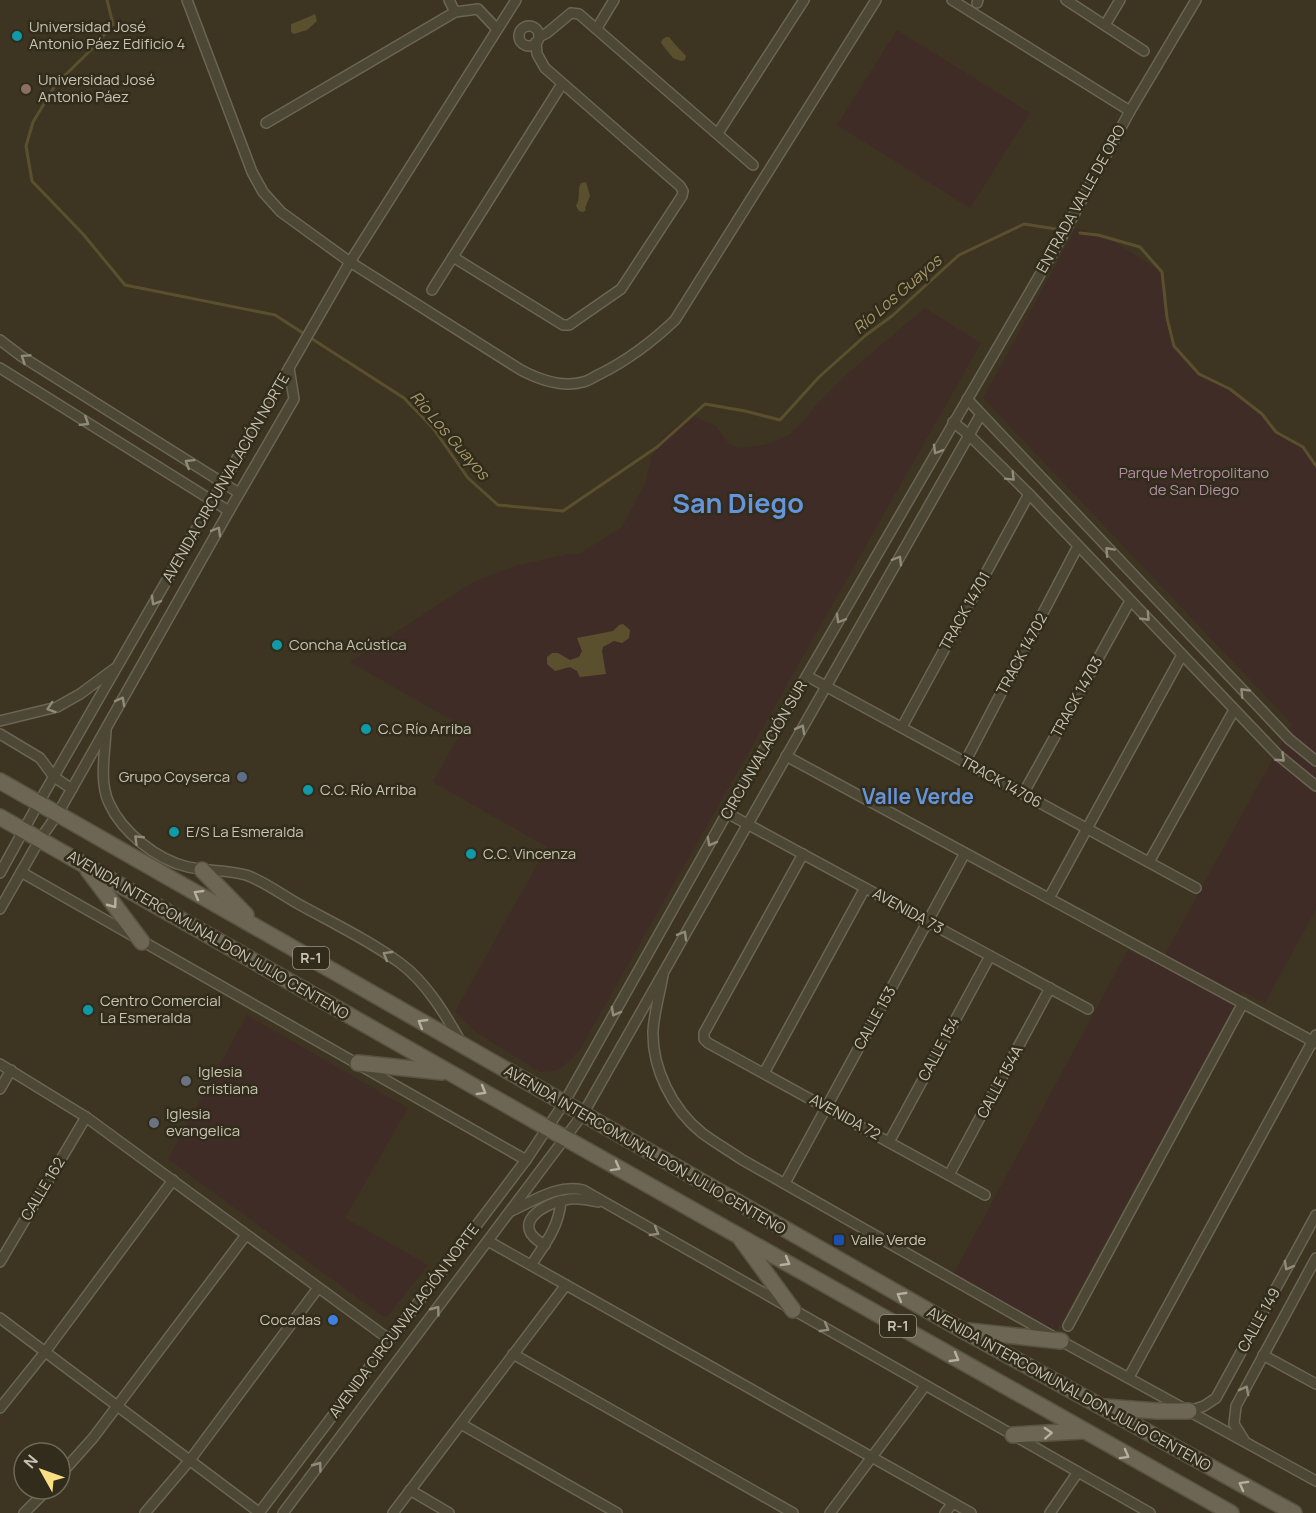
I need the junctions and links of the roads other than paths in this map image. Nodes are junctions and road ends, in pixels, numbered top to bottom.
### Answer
1 (187, 0) edge
2 (448, 0) edge
3 (515, 0) edge
4 (614, 0) edge
5 (804, 0) edge
6 (876, 0) edge
7 (952, 0) edge
8 (1066, 0) edge
9 (1120, 0) edge
10 (1196, 0) edge
11 (480, 4) edge
12 (455, 12) junction
13 (504, 19) junction
14 (1105, 25) junction
15 (597, 28) junction
16 (497, 29) junction
17 (521, 30) junction
18 (537, 40) junction
19 (1144, 51) dead end
20 (562, 84) junction
21 (1130, 111) junction
22 (266, 123) dead end
23 (718, 133) junction
24 (753, 165) dead end
25 (453, 257) junction
26 (350, 262) junction
27 (432, 290) dead end
28 (0, 340) edge
29 (0, 368) edge
30 (289, 368) junction
31 (967, 399) junction
32 (981, 414) junction
33 (953, 422) junction
34 (969, 435) junction
35 (223, 483) junction
36 (239, 493) junction
37 (1029, 494) junction
38 (213, 501) junction
39 (229, 511) junction
40 (1078, 546) junction
41 (1130, 601) junction
42 (1182, 656) junction
43 (118, 666) junction
44 (807, 676) junction
45 (826, 686) junction
46 (1234, 710) junction
47 (0, 721) edge
48 (106, 728) junction
49 (902, 728) junction
50 (0, 734) edge
51 (786, 756) junction
52 (1316, 761) edge
53 (965, 762) junction
54 (54, 777) junction
55 (0, 781) edge
56 (1316, 786) edge
57 (72, 789) junction
58 (1023, 794) junction
59 (38, 804) junction
60 (727, 813) junction
61 (57, 815) junction
62 (0, 817) edge
63 (747, 823) junction
64 (1087, 828) junction
65 (25, 831) junction
66 (40, 839) junction
67 (965, 853) junction
68 (803, 854) junction
69 (1149, 862) junction
70 (84, 866) junction
71 (202, 870) junction
72 (21, 872) junction
73 (0, 873) edge
74 (865, 888) junction
75 (1196, 888) dead end
76 (1049, 898) junction
77 (0, 909) edge
78 (927, 922) junction
79 (256, 926) junction
80 (142, 942) junction
81 (990, 956) junction
82 (665, 967) junction
83 (1050, 988) junction
84 (1243, 1003) junction
85 (1088, 1009) dead end
86 (1315, 1039) edge
87 (463, 1047) junction
88 (358, 1063) junction
89 (0, 1064) edge
90 (11, 1070) junction
91 (449, 1072) junction
92 (764, 1073) junction
93 (0, 1089) edge
94 (564, 1103) junction
95 (826, 1107) junction
96 (583, 1114) junction
97 (86, 1117) junction
98 (546, 1128) junction
99 (565, 1138) junction
100 (889, 1142) junction
101 (526, 1160) junction
102 (949, 1175) junction
103 (172, 1180) junction
104 (785, 1183) junction
105 (985, 1195) dead end
106 (561, 1201) junction
107 (607, 1204) junction
108 (511, 1211) junction
109 (1316, 1215) edge
110 (529, 1223) junction
111 (737, 1234) junction
112 (246, 1235) junction
113 (488, 1241) junction
114 (545, 1245) junction
115 (1316, 1258) edge
116 (0, 1262) edge
117 (531, 1265) junction
118 (566, 1285) junction
119 (318, 1288) junction
120 (793, 1310) junction
121 (0, 1318) edge
122 (1068, 1326) dead end
123 (962, 1330) junction
124 (390, 1340) junction
125 (1062, 1341) junction
126 (45, 1352) junction
127 (513, 1354) junction
128 (1263, 1355) junction
129 (1129, 1377) junction
130 (1316, 1384) edge
131 (925, 1386) junction
132 (117, 1406) junction
133 (1099, 1406) junction
134 (0, 1408) edge
135 (1189, 1411) junction
136 (461, 1424) junction
137 (1083, 1431) junction
138 (1013, 1435) junction
139 (1245, 1442) junction
140 (871, 1457) junction
141 (72, 1460) edge
142 (189, 1460) junction
143 (1078, 1472) junction
144 (1316, 1481) edge
145 (410, 1490) junction
146 (1200, 1497) junction
147 (36, 1501) edge
148 (953, 1503) junction
149 (24, 1513) edge
150 (145, 1513) edge
151 (260, 1513) edge
152 (283, 1513) edge
153 (393, 1513) edge
154 (449, 1513) edge
155 (617, 1513) edge
156 (793, 1513) edge
157 (830, 1513) edge
158 (945, 1513) edge
159 (970, 1513) edge
160 (1050, 1513) edge
161 (1150, 1513) edge
162 (1208, 1513) edge
163 (1231, 1513) edge
164 (1294, 1513) edge

1 - 26 street
2 - 12 street
3 - 13 street
4 - 15 street
5 - 23 street
6 - 26 street
7 - 21 street
8 - 14 street
9 - 14 street
10 - 21 street, ENTRADA VALLE DE ORO
11 - 12 street
11 - 16 street
12 - 22 street
13 - 16 street
13 - 17 street
14 - 19 street
15 - 18 street
15 - 23 street
16 - 26 street
17 - 18 street
17 - 18 street
18 - 20 street
20 - 25 street
20 - 25 street
21 - 31 street, ENTRADA VALLE DE ORO
23 - 24 street
25 - 27 street
26 - 30 street
35 -> 28 street
29 -> 38 street
30 - 35 street, AVENIDA CIRCUNVALACIÓN NORTE
30 - 36 street, AVENIDA CIRCUNVALACIÓN NORTE
31 - 32 street
31 - 33 street, CIRCUNVALACIÓN SUR
32 - 34 street, CIRCUNVALACIÓN SUR
52 -> 32 street
33 - 34 street
33 -> 44 street, CIRCUNVALACIÓN SUR
34 -> 37 street
45 -> 34 street, CIRCUNVALACIÓN SUR
35 - 36 street
35 - 38 street, AVENIDA CIRCUNVALACIÓN NORTE
36 - 39 street, AVENIDA CIRCUNVALACIÓN NORTE
37 - 40 street
37 - 49 street, TRACK 14701
38 - 39 street
38 -> 43 street, AVENIDA CIRCUNVALACIÓN NORTE
48 -> 39 street, AVENIDA CIRCUNVALACIÓN NORTE
40 - 41 street
40 - 53 street, TRACK 14702
41 -> 42 street
41 - 58 street, TRACK 14703
42 - 46 street
42 - 64 street
43 -> 47 street
43 - 54 street, AVENIDA CIRCUNVALACIÓN NORTE
44 - 45 street, TRACK 14706
44 - 60 street, CIRCUNVALACIÓN SUR
45 - 49 street, TRACK 14706
51 -> 45 street, CIRCUNVALACIÓN SUR
46 -> 56 street
46 - 69 street
48 - 57 street, AVENIDA CIRCUNVALACIÓN NORTE
71 -> 48 street
49 - 53 street, TRACK 14706
50 - 54 street
51 - 63 street, CIRCUNVALACIÓN SUR
51 - 67 street
53 - 58 street, TRACK 14706
54 - 57 street
54 - 59 street, AVENIDA CIRCUNVALACIÓN NORTE
55 - 59 main road, AVENIDA INTERCOMUNAL DON JULIO CENTENO / R-1
57 - 61 street, AVENIDA CIRCUNVALACIÓN NORTE
58 - 64 street, TRACK 14706
59 - 61 main road, AVENIDA INTERCOMUNAL DON JULIO CENTENO / R-1
59 - 65 street, AVENIDA CIRCUNVALACIÓN NORTE
60 - 63 street, AVENIDA 73
60 -> 94 street, CIRCUNVALACIÓN SUR
61 - 66 street, AVENIDA CIRCUNVALACIÓN NORTE
79 -> 61 main road, AVENIDA INTERCOMUNAL DON JULIO CENTENO / R-1
62 - 65 main road, AVENIDA INTERCOMUNAL DON JULIO CENTENO / R-1
63 - 68 street, AVENIDA 73
82 -> 63 street, CIRCUNVALACIÓN SUR
64 - 69 street, TRACK 14706
64 - 76 street
65 - 66 main road, AVENIDA INTERCOMUNAL DON JULIO CENTENO / R-1
65 - 73 street, AVENIDA CIRCUNVALACIÓN NORTE
66 - 70 main road, AVENIDA INTERCOMUNAL DON JULIO CENTENO / R-1
66 - 72 street, AVENIDA CIRCUNVALACIÓN NORTE
67 - 76 street
67 - 78 street, CALLE 153
68 - 74 street, AVENIDA 73
68 - 92 street, AVENIDA 72
69 - 75 street, TRACK 14706
70 -> 80 main road
70 - 91 main road, AVENIDA INTERCOMUNAL DON JULIO CENTENO / R-1
71 - 79 main road
87 -> 71 street
72 - 77 street, AVENIDA CIRCUNVALACIÓN NORTE
72 - 80 street
74 - 78 street, AVENIDA 73
74 - 92 street
76 - 84 street
78 - 81 street, AVENIDA 73
78 - 95 street, CALLE 153
87 -> 79 main road, AVENIDA INTERCOMUNAL DON JULIO CENTENO / R-1
80 - 88 street
81 - 83 street, AVENIDA 73
81 - 100 street, CALLE 154
82 - 96 street, CIRCUNVALACIÓN SUR
82 - 104 street
83 - 85 street, AVENIDA 73
83 - 102 street, CALLE 154A
84 - 86 street
84 - 122 street
86 - 129 street
87 - 94 main road, AVENIDA INTERCOMUNAL DON JULIO CENTENO / R-1
88 - 91 main road
88 - 101 street
89 - 90 street
90 - 93 street
90 - 97 street
91 -> 98 main road, AVENIDA INTERCOMUNAL DON JULIO CENTENO / R-1
92 - 95 street, AVENIDA 72
94 - 96 main road, AVENIDA INTERCOMUNAL DON JULIO CENTENO / R-1
94 - 98 street, CIRCUNVALACIÓN SUR
95 - 100 street, AVENIDA 72
95 - 104 street, CALLE 153
96 - 99 street, CIRCUNVALACIÓN SUR
123 -> 96 main road, AVENIDA INTERCOMUNAL DON JULIO CENTENO / R-1
97 - 103 street
97 - 116 street, CALLE 162
98 - 99 main road, AVENIDA INTERCOMUNAL DON JULIO CENTENO / R-1
98 - 101 street, AVENIDA CIRCUNVALACIÓN NORTE
99 - 108 street, AVENIDA CIRCUNVALACIÓN NORTE
99 -> 111 main road, AVENIDA INTERCOMUNAL DON JULIO CENTENO / R-1
100 - 102 street, AVENIDA 72
101 - 124 street, AVENIDA CIRCUNVALACIÓN NORTE
102 - 105 street, AVENIDA 72
103 - 112 street
103 - 126 street
104 - 125 street
106 - 107 street
106 - 110 street
106 - 114 street
107 - 108 street
107 -> 120 street
108 - 110 street
108 - 113 street, AVENIDA CIRCUNVALACIÓN NORTE
109 -> 135 street, CALLE 149
110 - 114 street
111 - 120 main road
111 -> 137 main road, AVENIDA INTERCOMUNAL DON JULIO CENTENO / R-1
112 - 119 street
112 - 132 street
113 - 117 street
152 -> 113 street, AVENIDA CIRCUNVALACIÓN NORTE
114 - 117 street
115 - 128 street, CALLE 149
117 - 118 street
118 - 127 street
118 - 140 street
119 - 124 street
119 - 142 street
120 -> 131 street
121 - 126 street
123 - 125 main road
123 - 133 main road, AVENIDA INTERCOMUNAL DON JULIO CENTENO / R-1
124 - 151 street, AVENIDA CIRCUNVALACIÓN NORTE
125 - 129 street
126 - 132 street
126 - 134 street
127 - 136 street
127 - 156 street
128 - 130 street
139 -> 128 street, CALLE 149
129 - 135 street
131 - 138 street
131 - 140 street
132 - 141 street
132 - 142 street
133 - 135 main road
164 -> 133 main road, AVENIDA INTERCOMUNAL DON JULIO CENTENO / R-1
135 - 139 street
136 - 145 street
136 - 155 street
138 -> 137 main road
137 -> 146 main road, AVENIDA INTERCOMUNAL DON JULIO CENTENO / R-1
138 - 143 street
139 - 144 street
140 - 148 street
140 - 157 street
142 - 150 street
142 - 151 street
143 - 160 street
143 - 161 street
145 - 153 street
145 - 154 street
146 - 162 main road
146 - 163 main road, AVENIDA INTERCOMUNAL DON JULIO CENTENO / R-1
147 - 149 street
148 - 158 street
148 - 159 street

